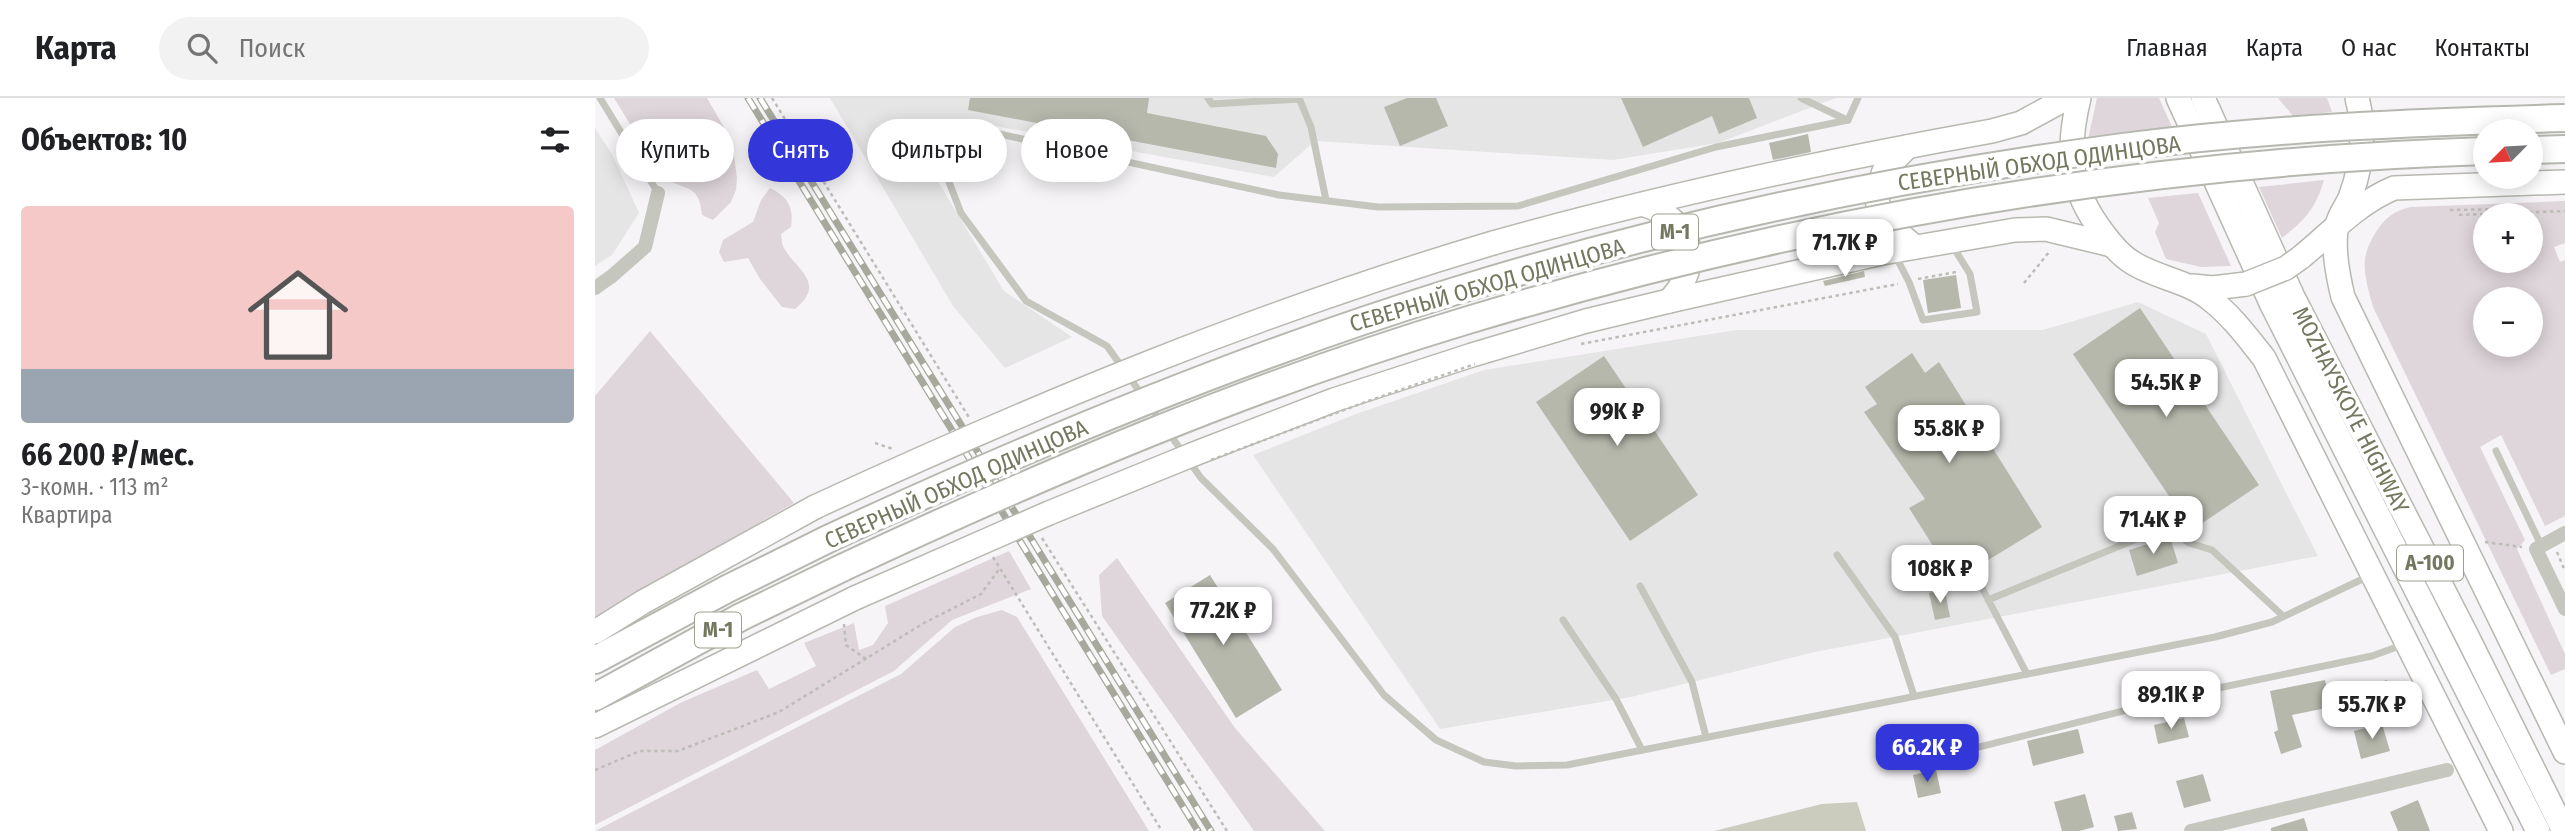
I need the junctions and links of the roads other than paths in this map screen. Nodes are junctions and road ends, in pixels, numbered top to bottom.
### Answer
1 (600, 98) edge
2 (1208, 98) edge
3 (1801, 98) edge
4 (1858, 98) edge
5 (2067, 98) edge
6 (2079, 98) edge
7 (2178, 98) edge
8 (2203, 98) edge
9 (2357, 98) edge
10 (1299, 99) edge
11 (2565, 117) edge
12 (1848, 120) junction
13 (1907, 147) junction
14 (2565, 149) edge
15 (2543, 150) edge
16 (2473, 152) edge
17 (2565, 182) edge
18 (658, 193) joint
19 (1326, 200) junction
20 (1646, 205) junction
21 (2337, 223) junction
22 (1950, 241) junction
23 (2112, 245) junction
24 (1904, 249) junction
25 (2186, 285) junction
26 (595, 288) edge
27 (1669, 301) junction
28 (2496, 451) dead end
29 (2565, 533) edge
30 (2538, 547) junction
31 (1837, 555) dead end
32 (2372, 574) junction
33 (1979, 582) dead end
34 (1640, 586) dead end
35 (1989, 600) junction
36 (2565, 608) edge
37 (2284, 616) junction
38 (1563, 620) dead end
39 (595, 632) edge
40 (2406, 643) junction
41 (595, 660) edge
42 (2027, 674) junction
43 (1914, 696) junction
44 (595, 697) edge
45 (595, 726) edge
46 (1706, 737) junction
47 (1642, 750) junction
48 (2565, 752) edge
49 (1919, 762) dead end
50 (2447, 770) dead end
51 (2191, 831) edge
52 (2501, 831) edge
53 (2538, 831) edge
54 (2564, 831) edge

1 - 18 lane
2 - 10 lane
3 - 12 lane
4 - 12 lane
5 - 13 main road
6 - 23 main road
7 - 53 main road, MOZHAYSKOYE HIGHWAY / А-100
8 - 54 main road, MOZHAYSKOYE HIGHWAY / А-100
9 - 21 main road
10 - 19 lane
11 - 41 highway, СЕВЕРНЫЙ ОБХОД ОДИНЦОВА / М-1, bridge
12 - 19 lane
13 - 20 main road
13 - 24 main road
14 - 15 highway
16 - 44 highway, СЕВЕРНЫЙ ОБХОД ОДИНЦОВА / М-1, bridge
17 - 21 main road
18 - 26 street
19 - 47 lane
20 - 27 main road
20 - 39 main road, bridge
21 - 25 main road, bridge
21 - 48 main road
22 - 23 main road
22 - 24 main road
22 - 24 lane
23 - 25 main road
24 - 27 main road
25 - 32 main road
27 - 45 main road, bridge
28 - 30 lane
29 - 30 street
30 - 36 street
31 - 43 lane
32 - 37 lane
32 - 40 main road
33 - 35 lane
34 - 46 lane
35 - 37 lane
35 - 42 lane
37 - 42 lane
38 - 47 lane
40 - 49 lane
40 - 52 main road
42 - 43 lane
43 - 46 lane
46 - 47 lane
50 - 51 street

